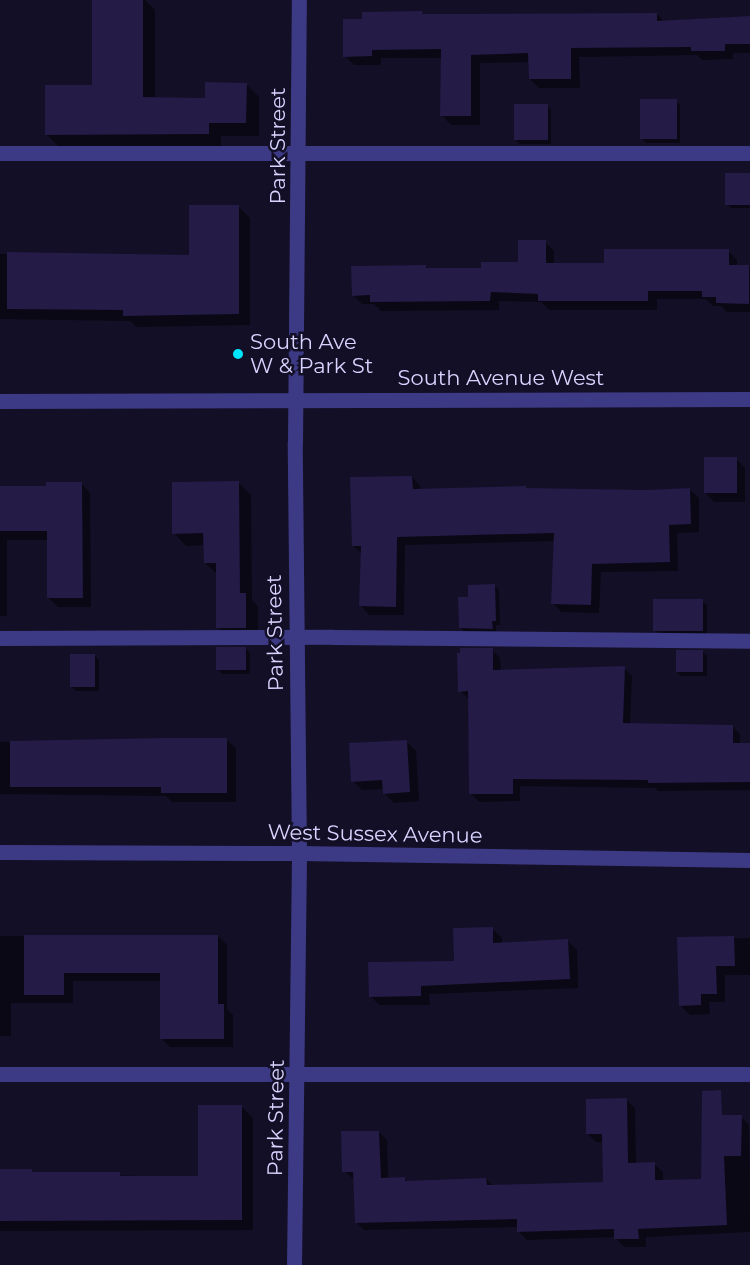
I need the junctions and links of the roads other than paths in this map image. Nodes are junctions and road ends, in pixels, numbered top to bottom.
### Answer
1 (299, 0) edge
2 (299, 152) junction
3 (0, 153) edge
4 (750, 153) edge
5 (750, 399) edge
6 (296, 400) junction
7 (0, 401) edge
8 (296, 637) junction
9 (0, 638) edge
10 (750, 641) edge
11 (0, 852) edge
12 (299, 853) junction
13 (750, 860) edge
14 (298, 1072) junction
15 (0, 1074) edge
16 (750, 1074) edge
17 (294, 1265) edge

1 - 2 street, Park Street
2 - 3 street
2 - 4 street
2 - 6 street, Park Street
5 - 6 street, South Avenue West
6 - 7 street, South Avenue West
6 - 8 street, Park Street
8 - 9 street
8 - 10 street
8 - 12 street, Park Street
11 - 12 street, West Sussex Avenue
12 - 13 street, West Sussex Avenue
12 - 14 street, Park Street
14 - 15 street
14 - 16 street
14 - 17 street, Park Street

